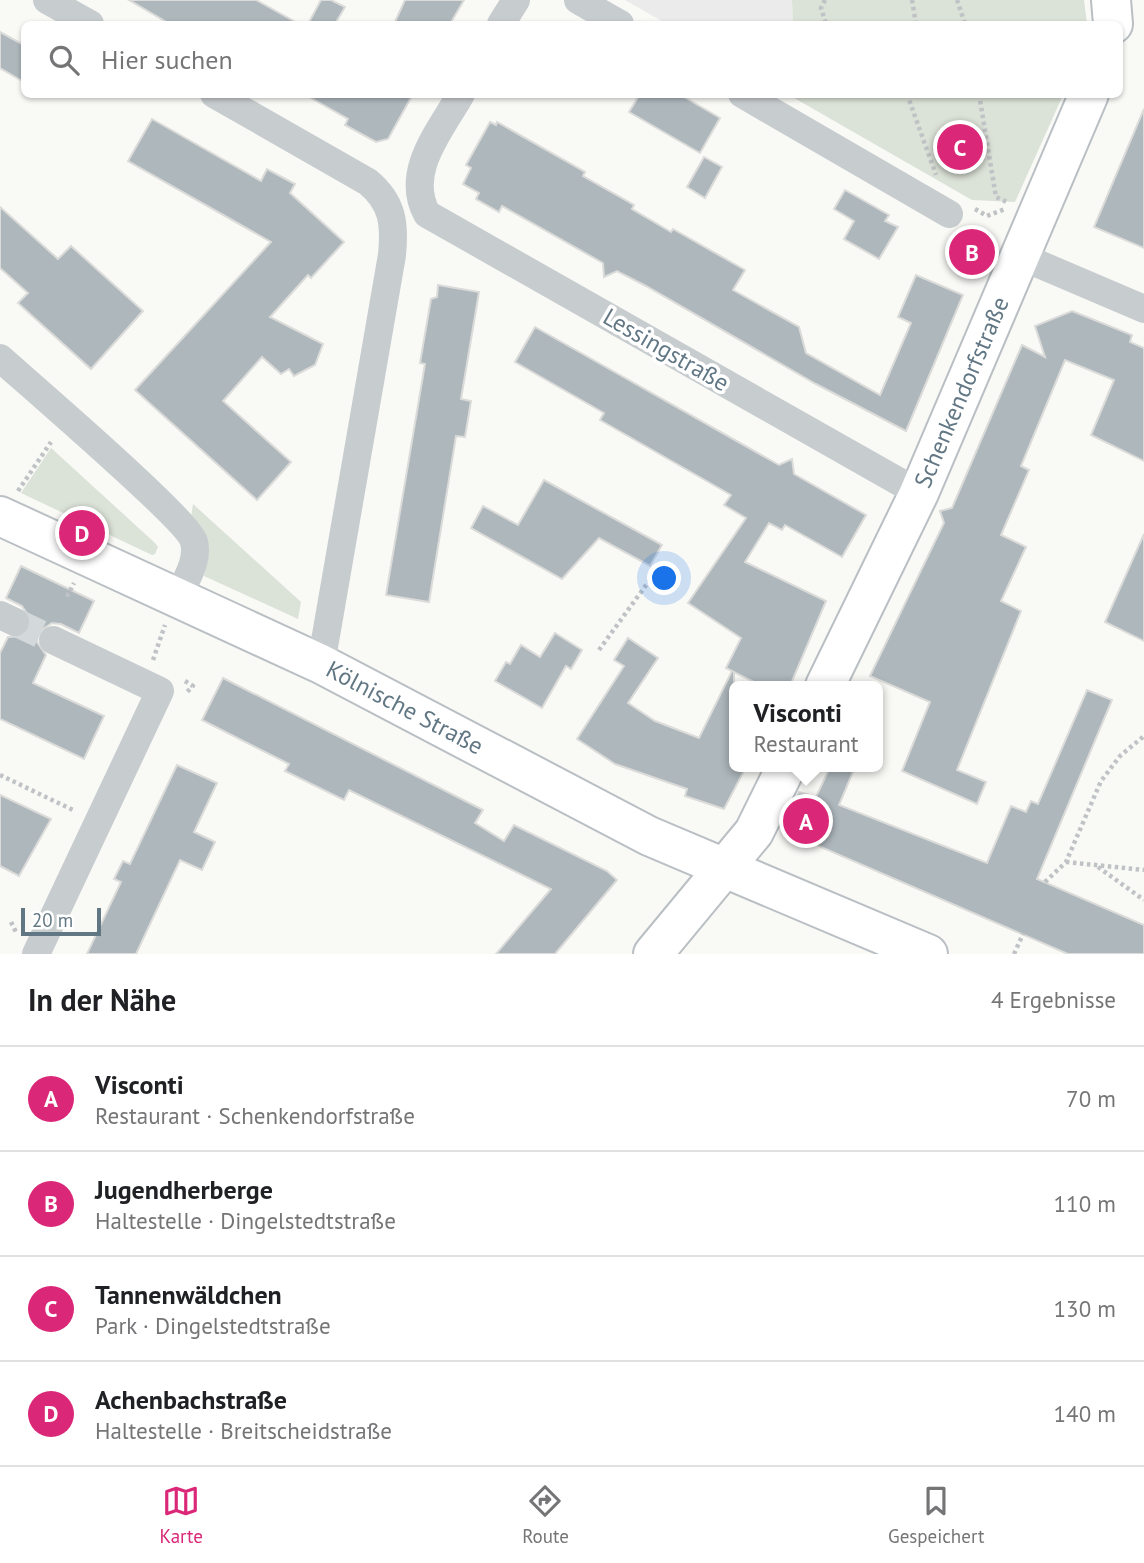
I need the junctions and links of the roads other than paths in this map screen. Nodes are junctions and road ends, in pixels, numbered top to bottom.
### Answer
1 (47, 0) edge
2 (516, 0) edge
3 (578, 0) edge
4 (1111, 0) edge
5 (85, 21) edge
6 (503, 21) edge
7 (615, 21) edge
8 (1113, 21) edge
9 (221, 98) edge
10 (459, 98) edge
11 (749, 98) edge
12 (1087, 98) edge
13 (957, 209) road end
14 (1020, 256) junction
15 (1144, 309) edge
16 (0, 358) edge
17 (919, 493) junction
18 (8, 505) edge
19 (178, 597) junction
20 (53, 640) tunnel mouth
21 (321, 664) junction
22 (827, 681) edge
23 (784, 772) edge
24 (726, 868) junction
25 (36, 954) edge
26 (653, 954) edge
27 (928, 954) edge

1 - 5 street
2 - 6 street
3 - 7 street
4 - 8 main road
9 - 21 street
10 - 17 street, Lessingstraße
11 - 13 street
12 - 14 main road, Schenkendorfstraße
14 - 15 street
14 - 17 main road, Schenkendorfstraße
16 - 19 street
17 - 22 main road, Schenkendorfstraße
18 - 19 main road, Kölnische Straße
19 - 21 main road, Kölnische Straße
20 - 25 street
21 - 24 main road, Kölnische Straße
23 - 24 main road
24 - 26 main road
24 - 27 main road, Kölnische Straße

